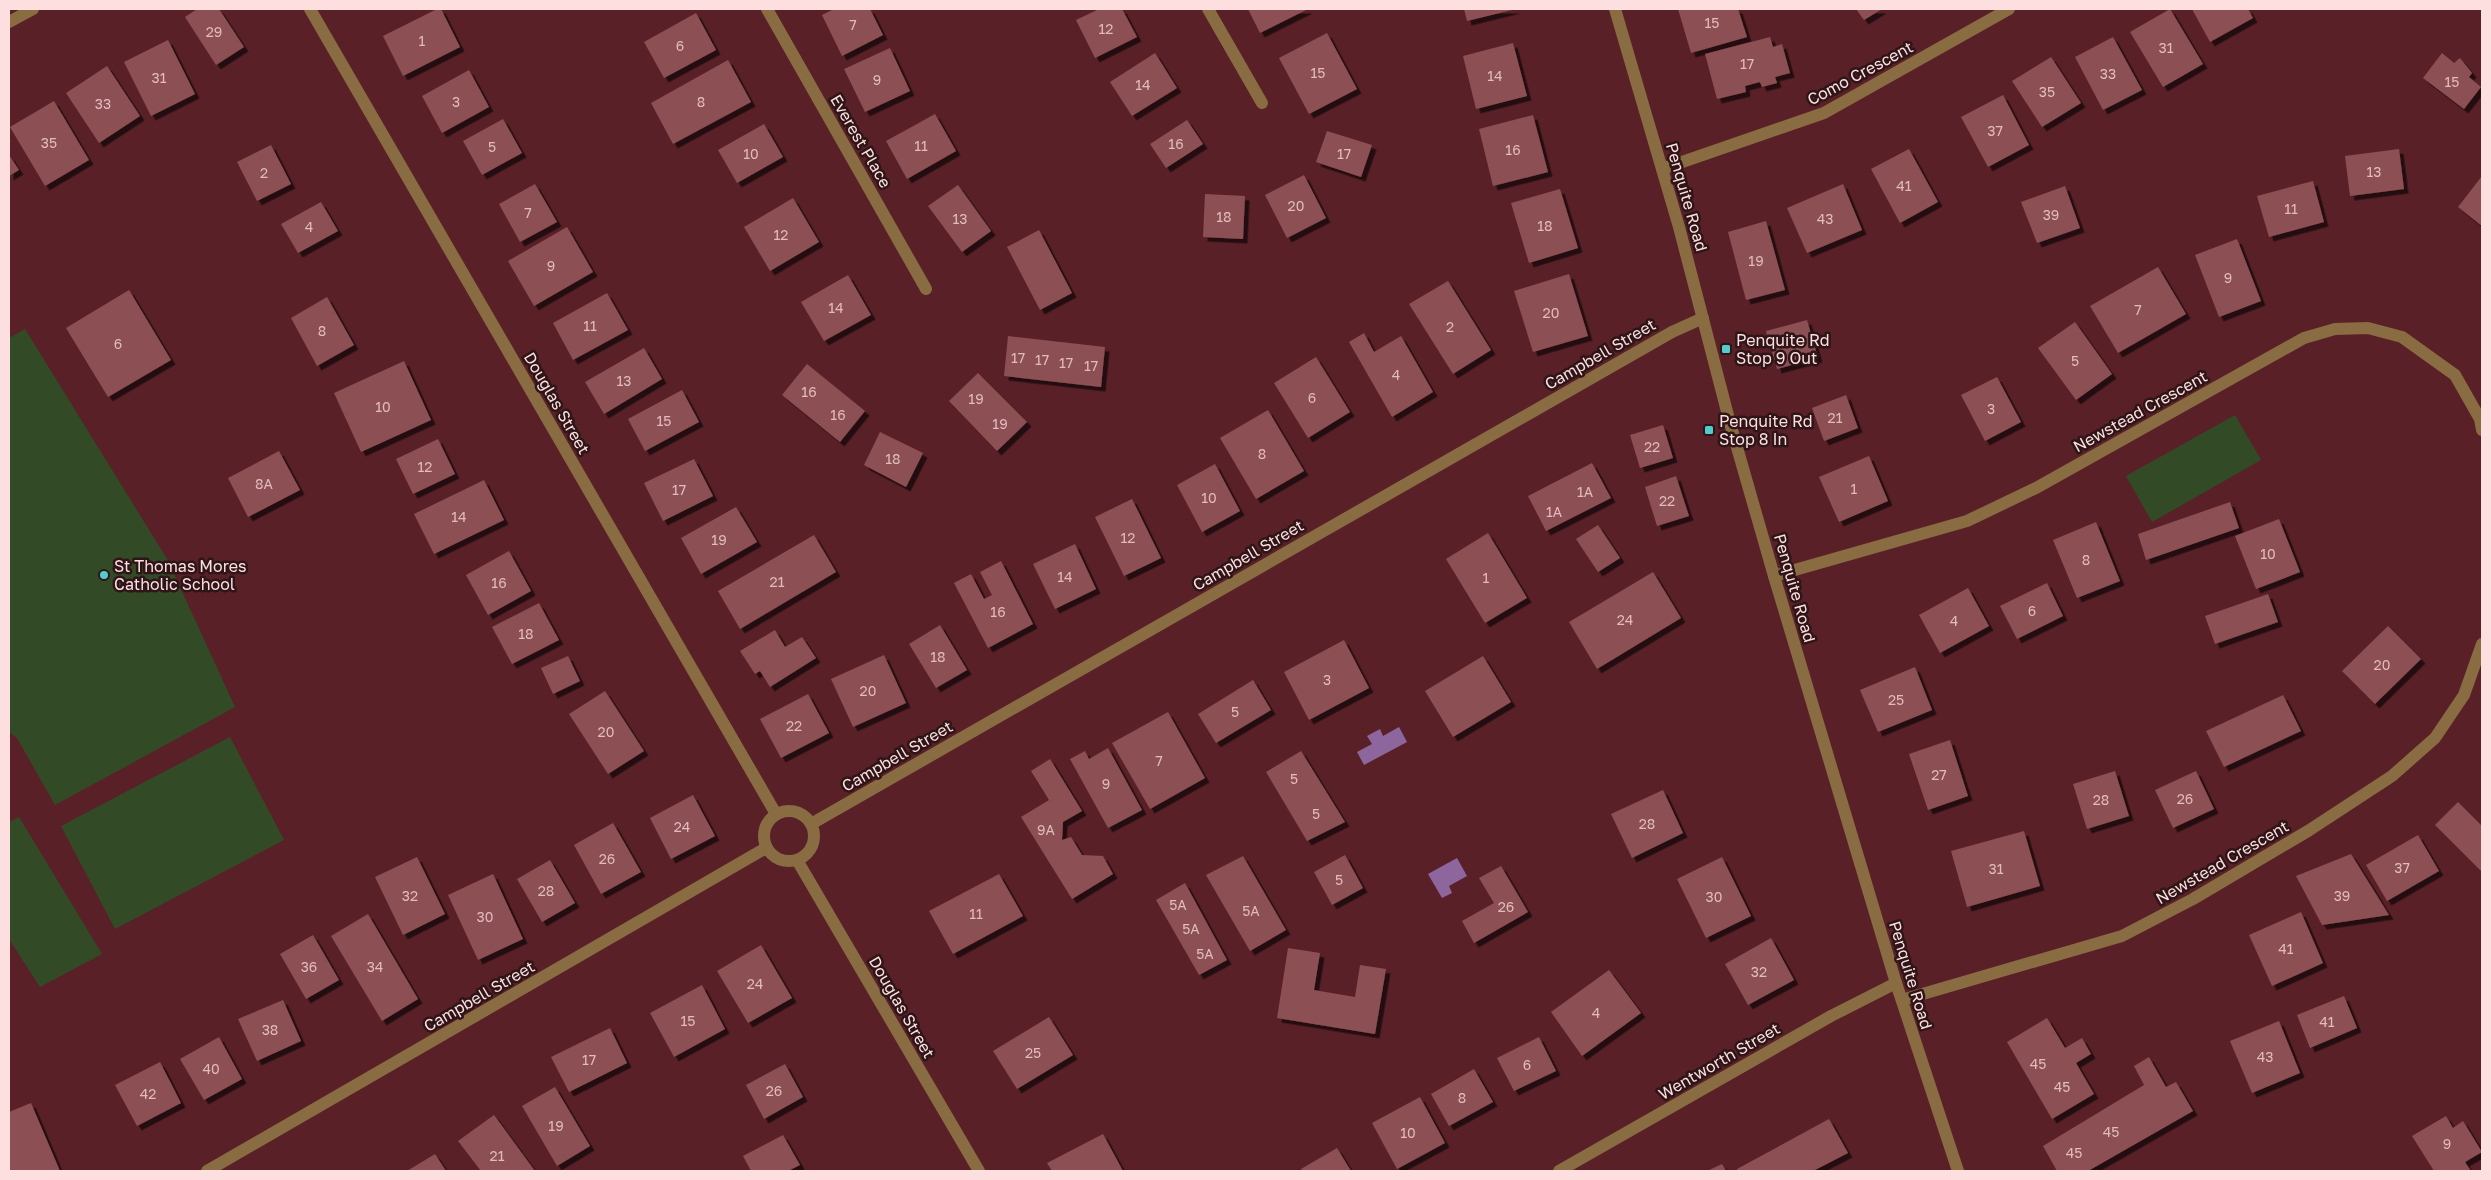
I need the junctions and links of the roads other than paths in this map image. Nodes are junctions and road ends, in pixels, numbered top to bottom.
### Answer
1 (34, 9) edge
2 (310, 9) edge
3 (767, 9) edge
4 (1208, 9) edge
5 (1615, 9) edge
6 (2009, 9) edge
7 (9, 22) edge
8 (1262, 103) dead end
9 (1662, 169) junction
10 (926, 289) dead end
11 (1703, 318) junction
12 (2482, 430) edge
13 (1774, 576) junction
14 (2482, 644) edge
15 (776, 814) junction
16 (811, 824) junction
17 (766, 848) junction
18 (797, 860) junction
19 (1896, 983) junction
20 (1902, 1000) junction
21 (207, 1171) edge
22 (979, 1171) edge
23 (1559, 1171) edge
24 (1958, 1171) edge

1 - 7 street
2 - 15 street, Douglas Street
3 - 10 street, Everest Place
4 - 8 street
5 - 9 street, Penquite Road
6 - 9 street, Como Crescent
9 - 11 street, Penquite Road
11 - 13 street, Penquite Road
11 - 16 street, Campbell Street
12 - 13 street, Newstead Crescent
13 - 19 street, Penquite Road
14 - 20 street, Newstead Crescent
15 - 16 street
15 - 17 street
16 - 18 street
17 - 18 street
17 - 21 street, Campbell Street
18 - 22 street, Douglas Street
19 - 20 street, Penquite Road
19 - 23 street, Wentworth Street
20 - 24 street, Penquite Road

